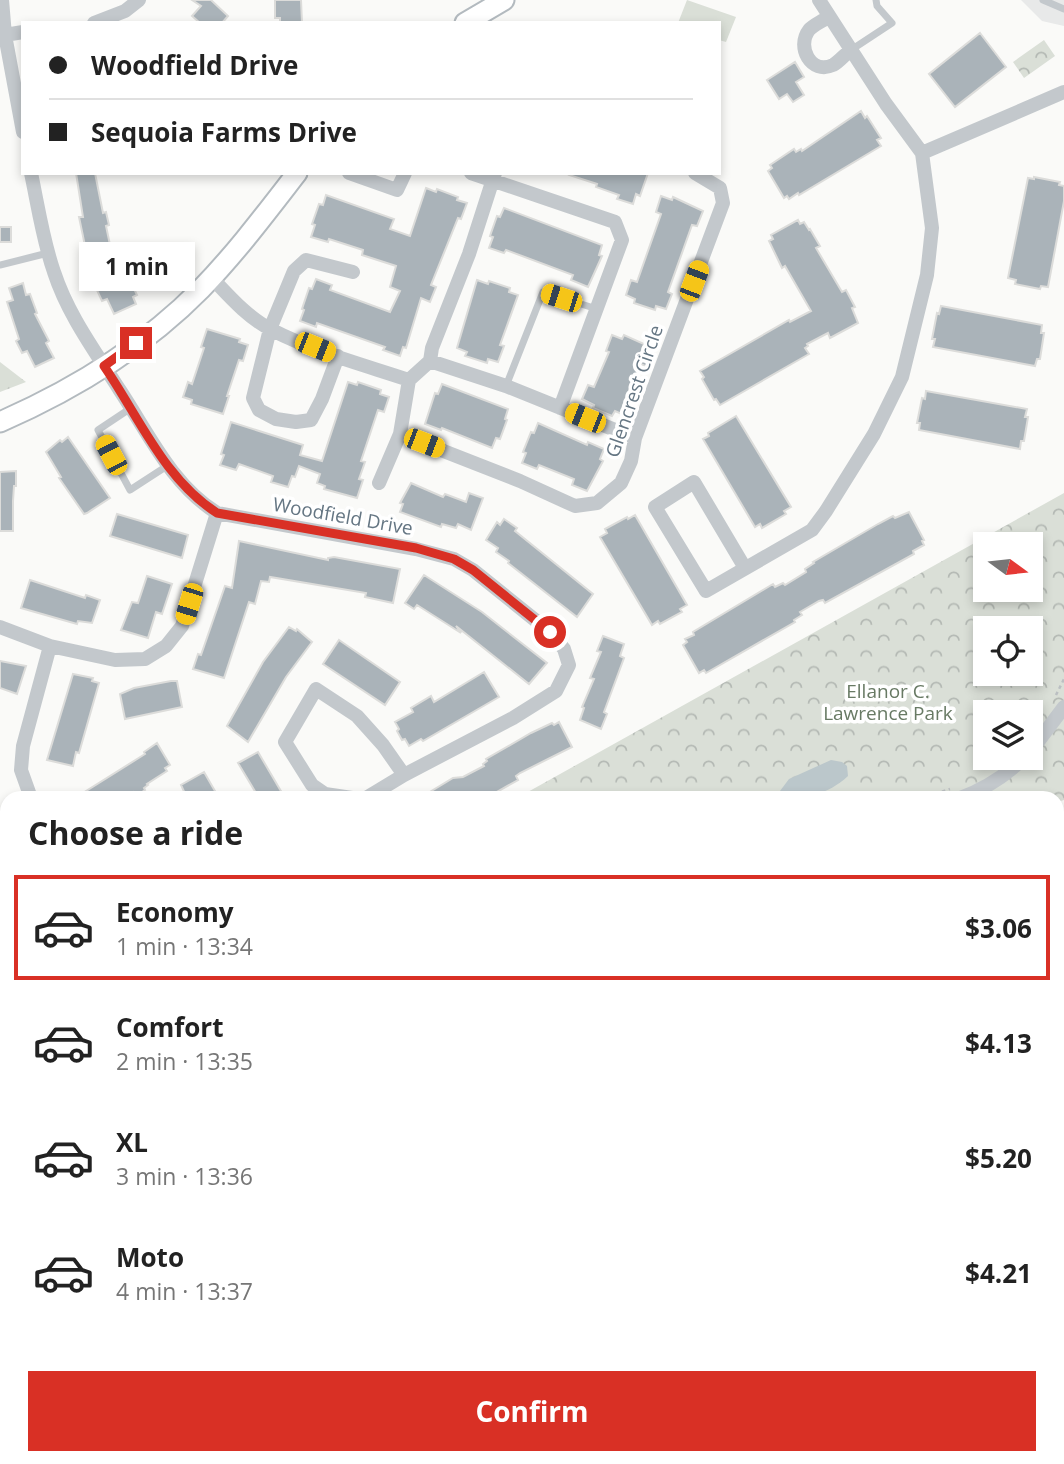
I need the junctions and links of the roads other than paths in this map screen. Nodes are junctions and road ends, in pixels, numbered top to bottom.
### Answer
1 (2, 0) edge
2 (139, 0) edge
3 (505, 0) edge
4 (819, 0) edge
5 (876, 0) edge
6 (1043, 0) edge
7 (1064, 9) edge
8 (828, 17) junction
9 (101, 21) edge
10 (468, 21) edge
11 (21, 33) edge
12 (5, 35) junction
13 (850, 50) junction
14 (1064, 92) edge
15 (21, 121) edge
16 (922, 153) junction
17 (31, 175) edge
18 (295, 175) edge
19 (355, 175) edge
20 (404, 175) edge
21 (698, 175) edge
22 (493, 177) edge
23 (48, 253) junction
24 (0, 265) edge
25 (353, 272) dead end
26 (211, 277) junction
27 (597, 309) junction
28 (270, 329) junction
29 (338, 356) junction
30 (430, 361) junction
31 (104, 366) junction
32 (409, 380) junction
33 (506, 386) junction
34 (131, 408) junction
35 (560, 408) junction
36 (0, 422) edge
37 (400, 434) junction
38 (635, 438) junction
39 (167, 466) junction
40 (379, 483) dead end
41 (217, 513) junction
42 (745, 568) junction
43 (0, 627) edge
44 (50, 646) junction
45 (1064, 707) edge
46 (1043, 735) edge
47 (1010, 770) edge
48 (404, 775) junction
49 (28, 791) edge
50 (320, 791) edge
51 (378, 791) edge
52 (978, 791) edge

1 - 12 street
2 - 9 street
3 - 10 street
4 - 8 street
5 - 13 lane
6 - 7 lane
8 - 13 street
8 - 13 street
11 - 12 street
12 - 15 street
13 - 16 street
14 - 16 street
16 - 42 street
17 - 23 street, Woodfield Drive
18 - 26 street
19 - 20 street
21 - 38 street, Glencrest Circle
22 - 27 street
22 - 30 street
23 - 24 lane
23 - 31 street, Woodfield Drive
25 - 28 street
26 - 28 street
26 - 31 street
27 - 33 lane
27 - 35 street
28 - 29 street
28 - 29 street
29 - 32 street
30 - 32 street
30 - 33 street
31 - 34 street, Woodfield Drive
31 - 36 street
32 - 37 street
33 - 35 street
34 - 39 street, Woodfield Drive
34 - 39 lane
35 - 38 street
37 - 38 street, Glencrest Circle
37 - 40 street
39 - 41 street, Woodfield Drive
41 - 44 street
41 - 48 street, Woodfield Drive
42 - 42 street
43 - 44 street
44 - 49 street
45 - 46 street
47 - 52 street
48 - 50 street
48 - 51 street, Woodfield Drive

